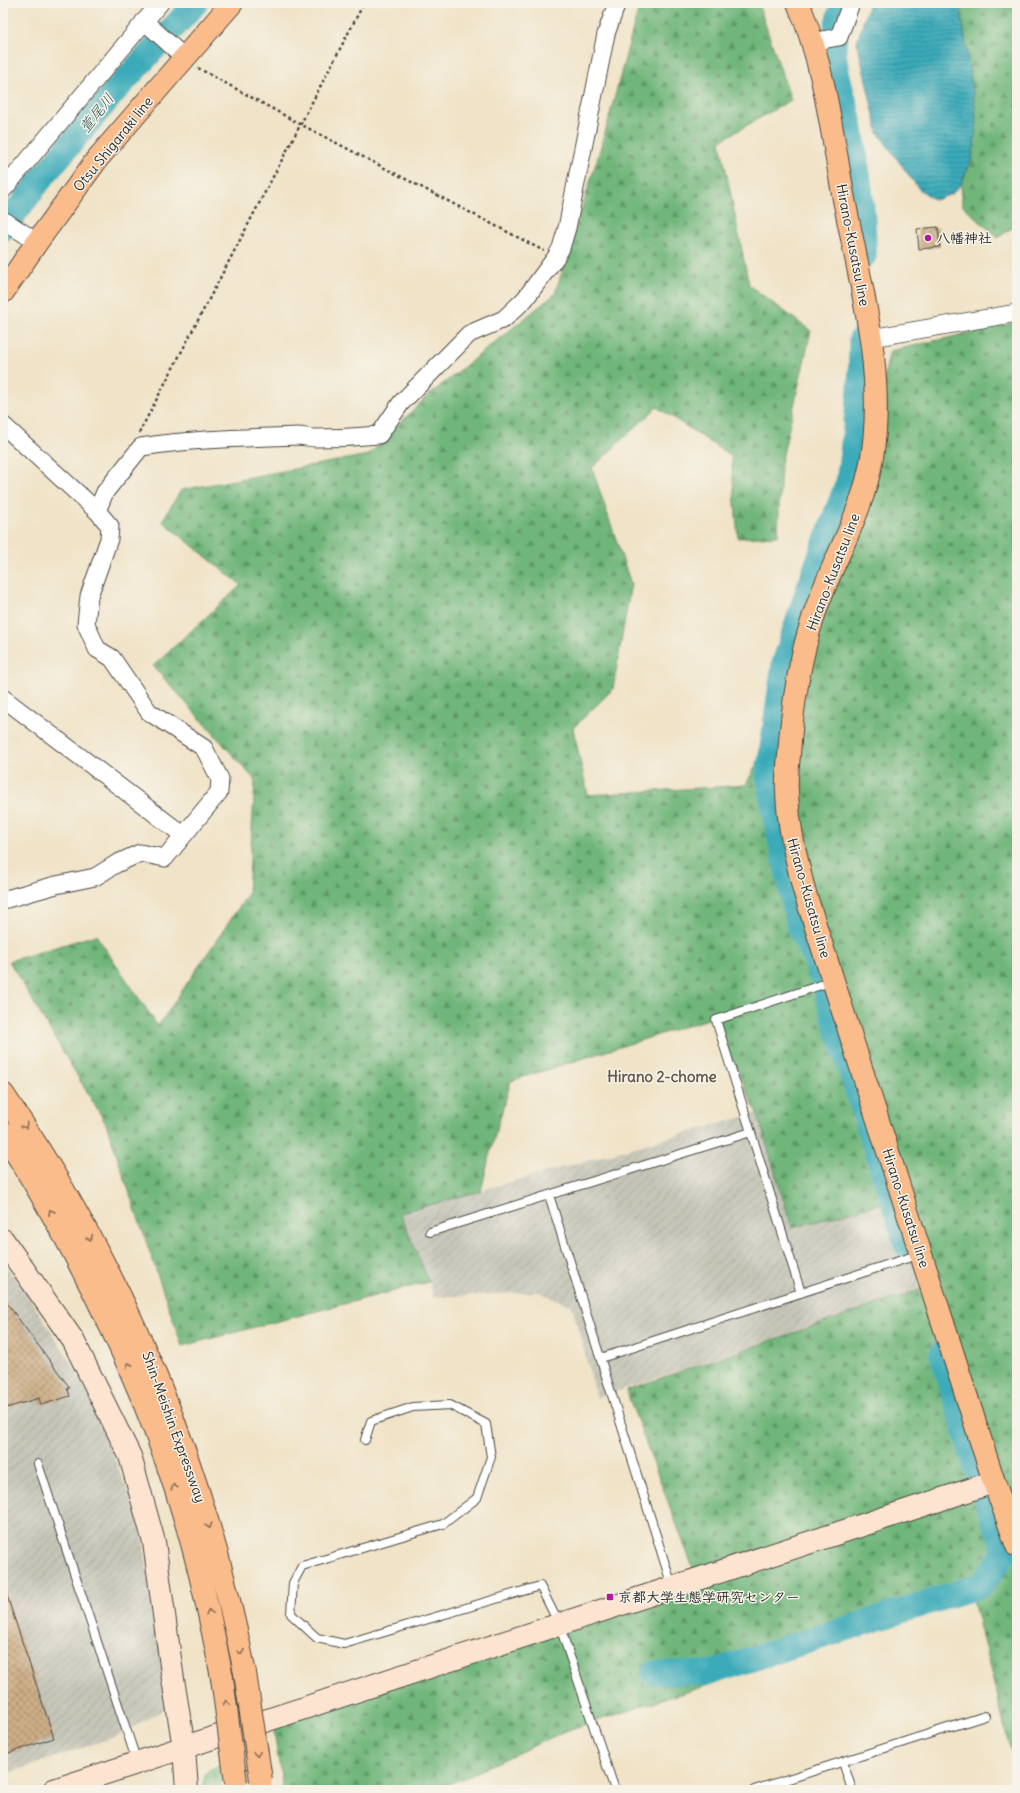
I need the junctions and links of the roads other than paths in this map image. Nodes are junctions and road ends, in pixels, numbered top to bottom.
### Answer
1 (160, 3) edge
2 (232, 3) edge
3 (617, 3) edge
4 (798, 3) edge
5 (851, 3) edge
6 (147, 24) junction
7 (812, 41) junction
8 (182, 55) junction
9 (3, 190) edge
10 (3, 220) edge
11 (31, 238) junction
12 (3, 292) edge
13 (1017, 313) edge
14 (871, 338) junction
15 (3, 425) edge
16 (97, 511) junction
17 (3, 698) edge
18 (183, 836) junction
19 (3, 900) edge
20 (833, 981) junction
21 (3, 1094) edge
22 (751, 1132) junction
23 (3, 1133) edge
24 (549, 1195) junction
25 (430, 1232) dead end
26 (3, 1240) edge
27 (921, 1254) junction
28 (801, 1293) junction
29 (602, 1358) junction
30 (365, 1440) dead end
31 (38, 1464) dead end
32 (994, 1482) junction
33 (1017, 1546) edge
34 (672, 1587) junction
35 (559, 1624) junction
36 (985, 1716) dead end
37 (184, 1748) junction
38 (843, 1762) junction
39 (137, 1763) junction
40 (261, 1787) edge
41 (237, 1788) edge
42 (54, 1790) edge
43 (187, 1790) edge
44 (615, 1790) edge
45 (754, 1790) edge
46 (852, 1790) edge

1 - 6 street
2 - 8 main road, Otsu Shigaraki line
3 - 16 street
4 - 7 main road, Hirano-Kusatsu line
5 - 7 street
6 - 8 street
6 - 9 street
7 - 14 main road, Hirano-Kusatsu line
8 - 11 main road, Otsu Shigaraki line
10 - 11 street
11 - 12 main road, Otsu Shigaraki line
13 - 14 street
14 - 20 main road, Hirano-Kusatsu line
15 - 16 street
16 - 18 street
17 - 18 street
18 - 19 street
20 - 22 lane
20 - 27 main road, Hirano-Kusatsu line
21 -> 40 main road, Shin-Meishin Expressway, bridge
22 - 24 lane
22 - 28 lane
41 -> 23 main road, Shin-Meishin Expressway, bridge
24 - 25 lane
24 - 29 lane
26 - 37 street
27 - 28 lane
27 - 32 main road, Hirano-Kusatsu line
28 - 29 lane
29 - 34 lane
30 - 35 lane
31 - 39 lane
32 - 33 main road, Hirano-Kusatsu line
32 - 34 street
34 - 35 street
35 - 37 street
35 - 44 lane
36 - 38 lane
37 - 39 street
37 - 43 street
38 - 45 lane
38 - 46 lane
39 - 42 street

